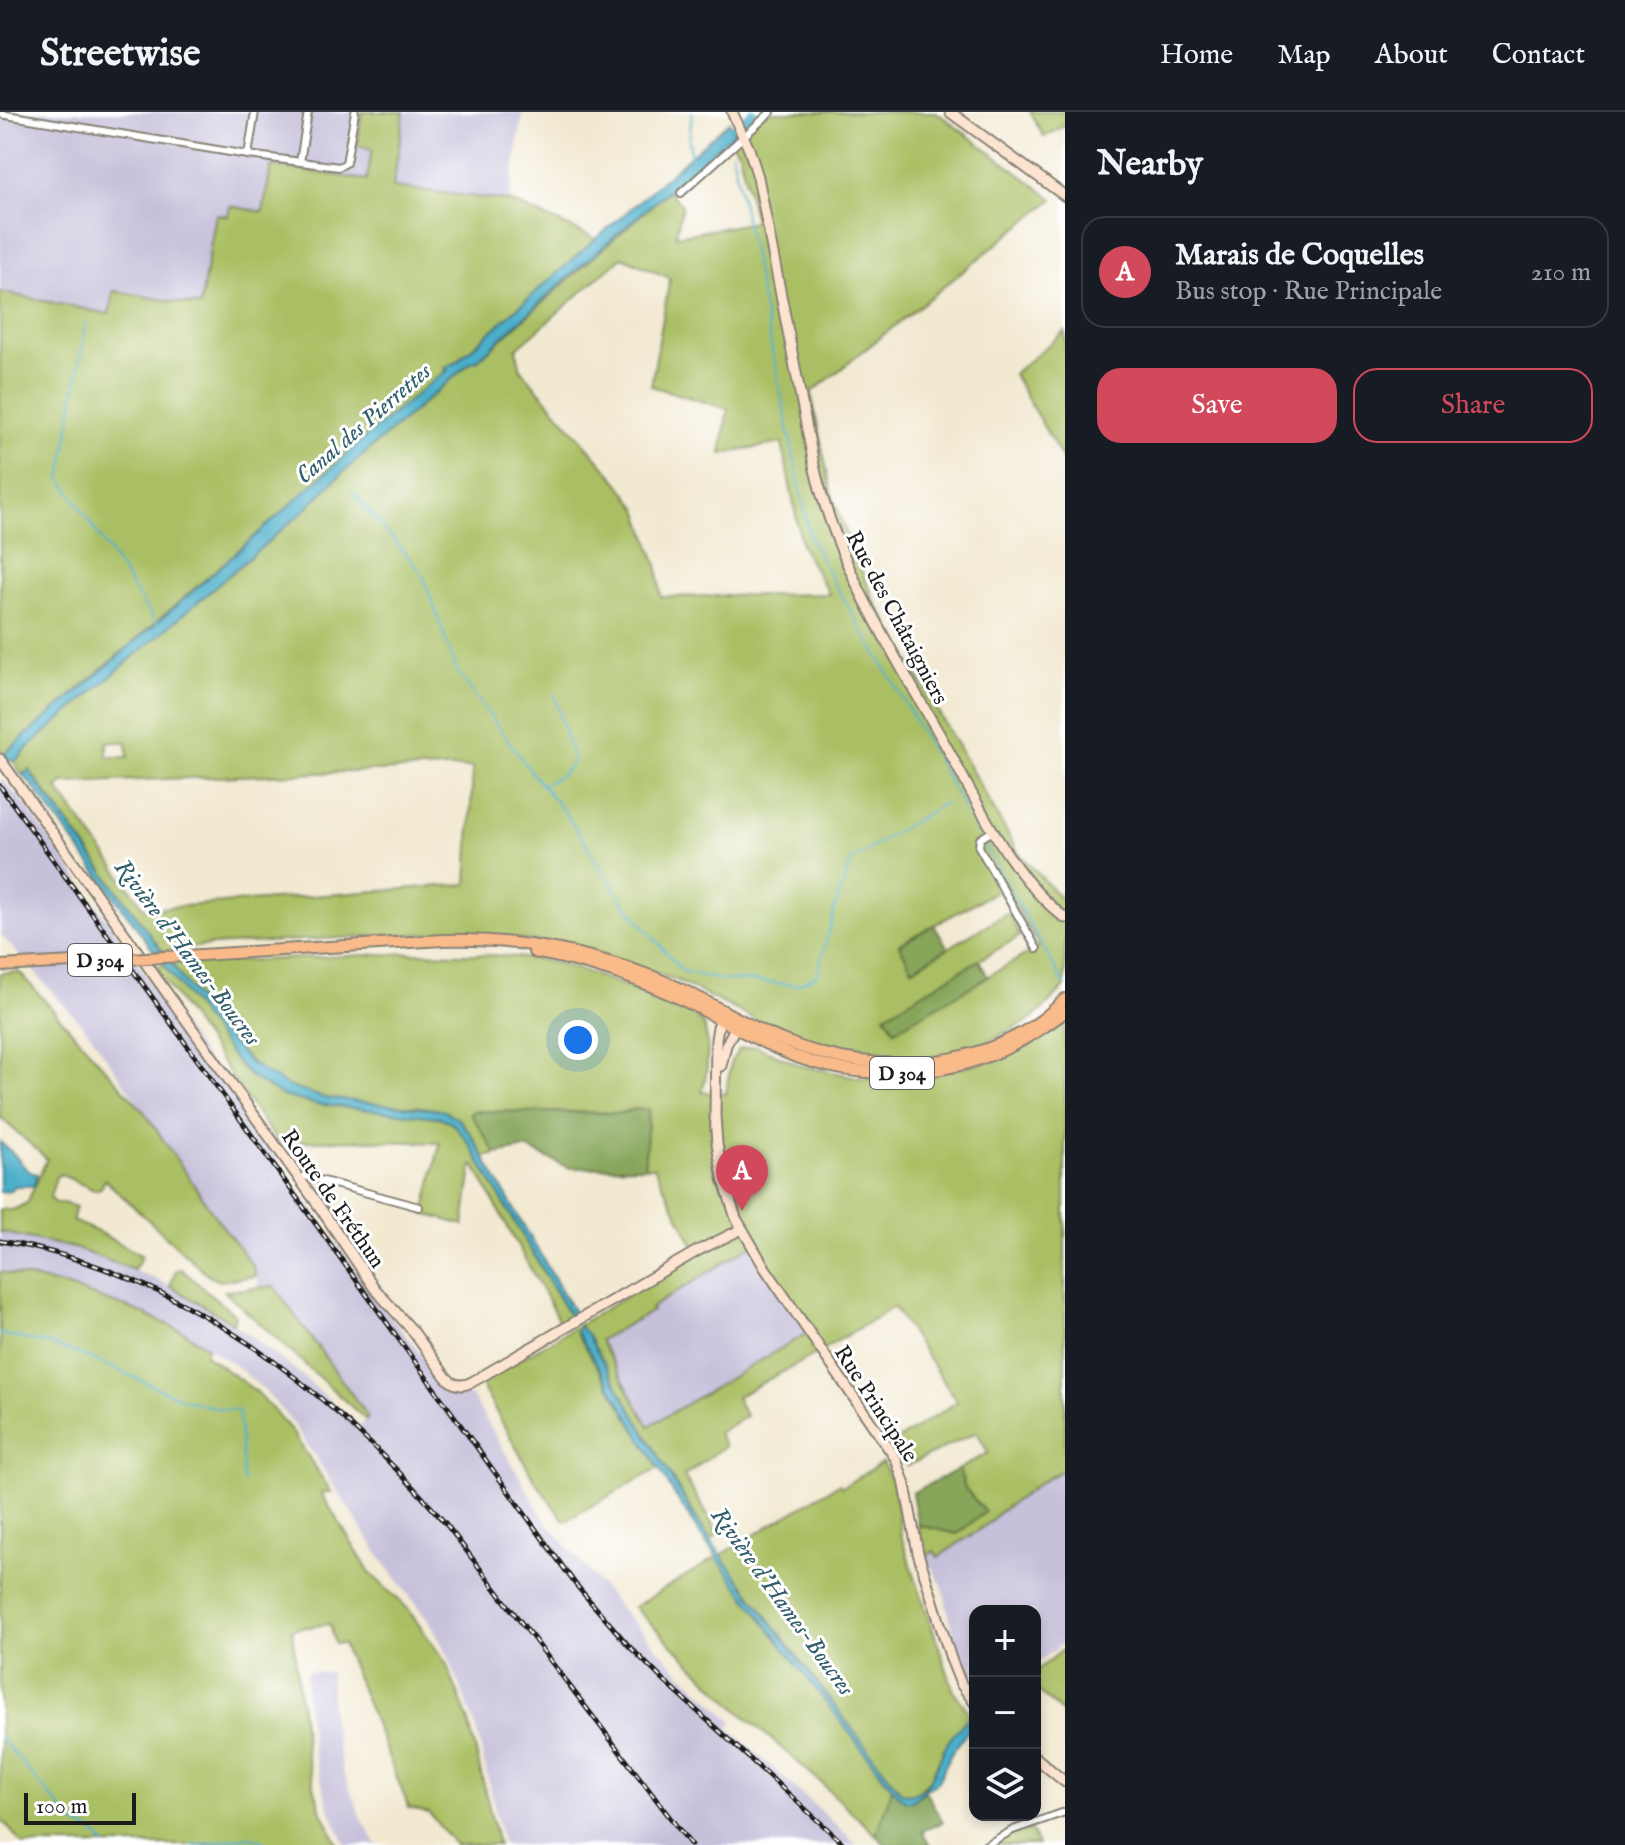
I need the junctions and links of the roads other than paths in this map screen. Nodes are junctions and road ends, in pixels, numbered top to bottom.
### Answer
1 (255, 112) edge
2 (308, 112) edge
3 (355, 112) edge
4 (732, 112) edge
5 (771, 112) edge
6 (950, 112) edge
7 (0, 114) edge
8 (742, 134) junction
9 (248, 155) junction
10 (300, 162) junction
11 (681, 193) dead end
12 (1065, 195) edge
13 (3, 763) edge
14 (987, 835) junction
15 (1065, 920) edge
16 (1037, 949) dead end
17 (0, 966) edge
18 (1065, 999) edge
19 (1065, 1012) edge
20 (723, 1016) junction
21 (737, 1023) junction
22 (716, 1097) junction
23 (300, 1179) junction
24 (419, 1207) dead end
25 (742, 1229) junction
26 (969, 1695) edge
27 (1041, 1762) edge
28 (1065, 1782) edge
29 (1065, 1812) edge
30 (986, 1845) edge

1 - 9 street
2 - 10 street
3 - 10 street
4 - 8 street, Rue des Châtaigniers
5 - 8 street
6 - 12 street
7 - 9 street
8 - 11 street
8 - 14 street, Rue des Châtaigniers
9 - 10 street
13 - 23 street, Route de Fréthun
14 - 15 street, Rue des Châtaigniers
14 - 16 street
17 - 20 main road, D 304, bridge
18 - 21 main road, D 304
19 - 21 main road, D 304
20 - 21 main road, D 304
20 - 22 street
21 - 22 street
22 - 25 street, Rue Principale
23 - 24 street
23 - 25 street, Route de Fréthun
25 - 26 street, Rue Principale
27 - 28 street
29 - 30 street

